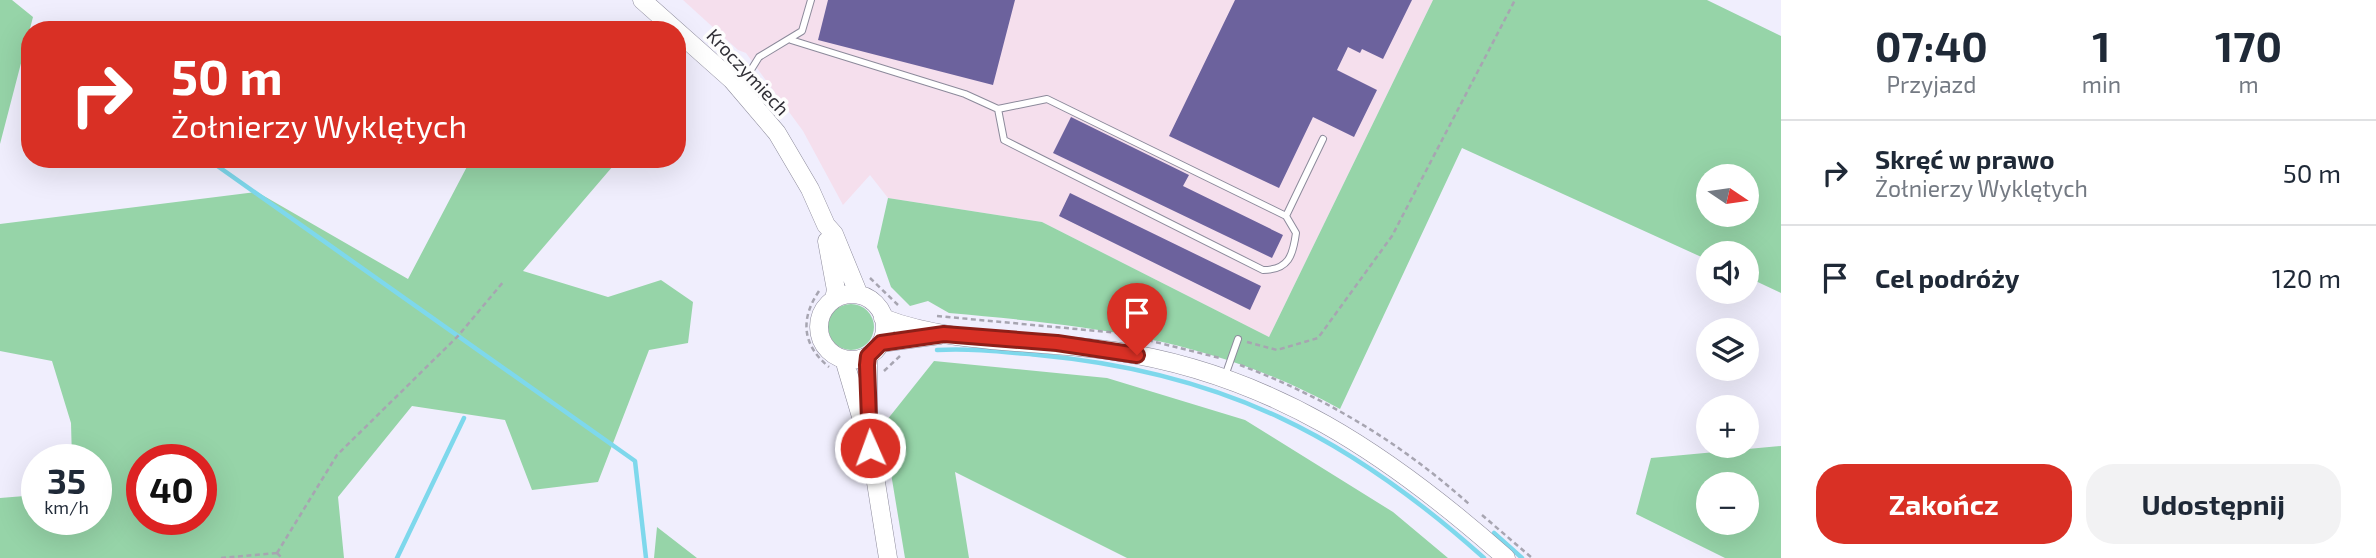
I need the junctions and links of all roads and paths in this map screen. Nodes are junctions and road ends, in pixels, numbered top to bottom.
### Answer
1 (811, 0) edge
2 (1515, 0) edge
3 (653, 5) edge
4 (670, 21) edge
5 (686, 36) edge
6 (791, 40) junction
7 (740, 88) junction
8 (998, 109) junction
9 (1323, 139) dead end
10 (1286, 216) junction
11 (826, 225) junction
12 (504, 281) dead end
13 (828, 293) junction
14 (859, 295) junction
15 (883, 317) junction
16 (944, 334) junction
17 (1238, 339) joint
18 (881, 343) junction
19 (868, 356) junction
20 (844, 359) junction
21 (834, 376) dead end
22 (1225, 378) junction
23 (868, 432) junction
24 (277, 553) junction
25 (221, 558) edge
26 (282, 558) edge
27 (888, 558) edge
28 (1506, 558) edge

1 - 6 lane
2 - 17 path
3 - 4 main road, Kroczymiech
5 - 7 main road, Kroczymiech
6 - 7 lane
6 - 8 lane
7 - 11 main road, Kroczymiech
8 - 10 lane
8 - 10 lane
9 - 10 lane
11 - 13 main road, Kroczymiech
11 - 14 main road, Kroczymiech
12 - 24 path
13 - 14 main road
13 - 20 main road
13 - 21 path
14 - 15 main road
15 - 16 main road
15 - 18 main road
16 - 18 main road
16 - 22 main road
17 - 22 lane
18 - 19 main road
19 - 20 main road
19 - 23 main road
20 - 23 main road
22 - 28 main road
23 - 27 main road
24 - 25 path
24 - 26 path

